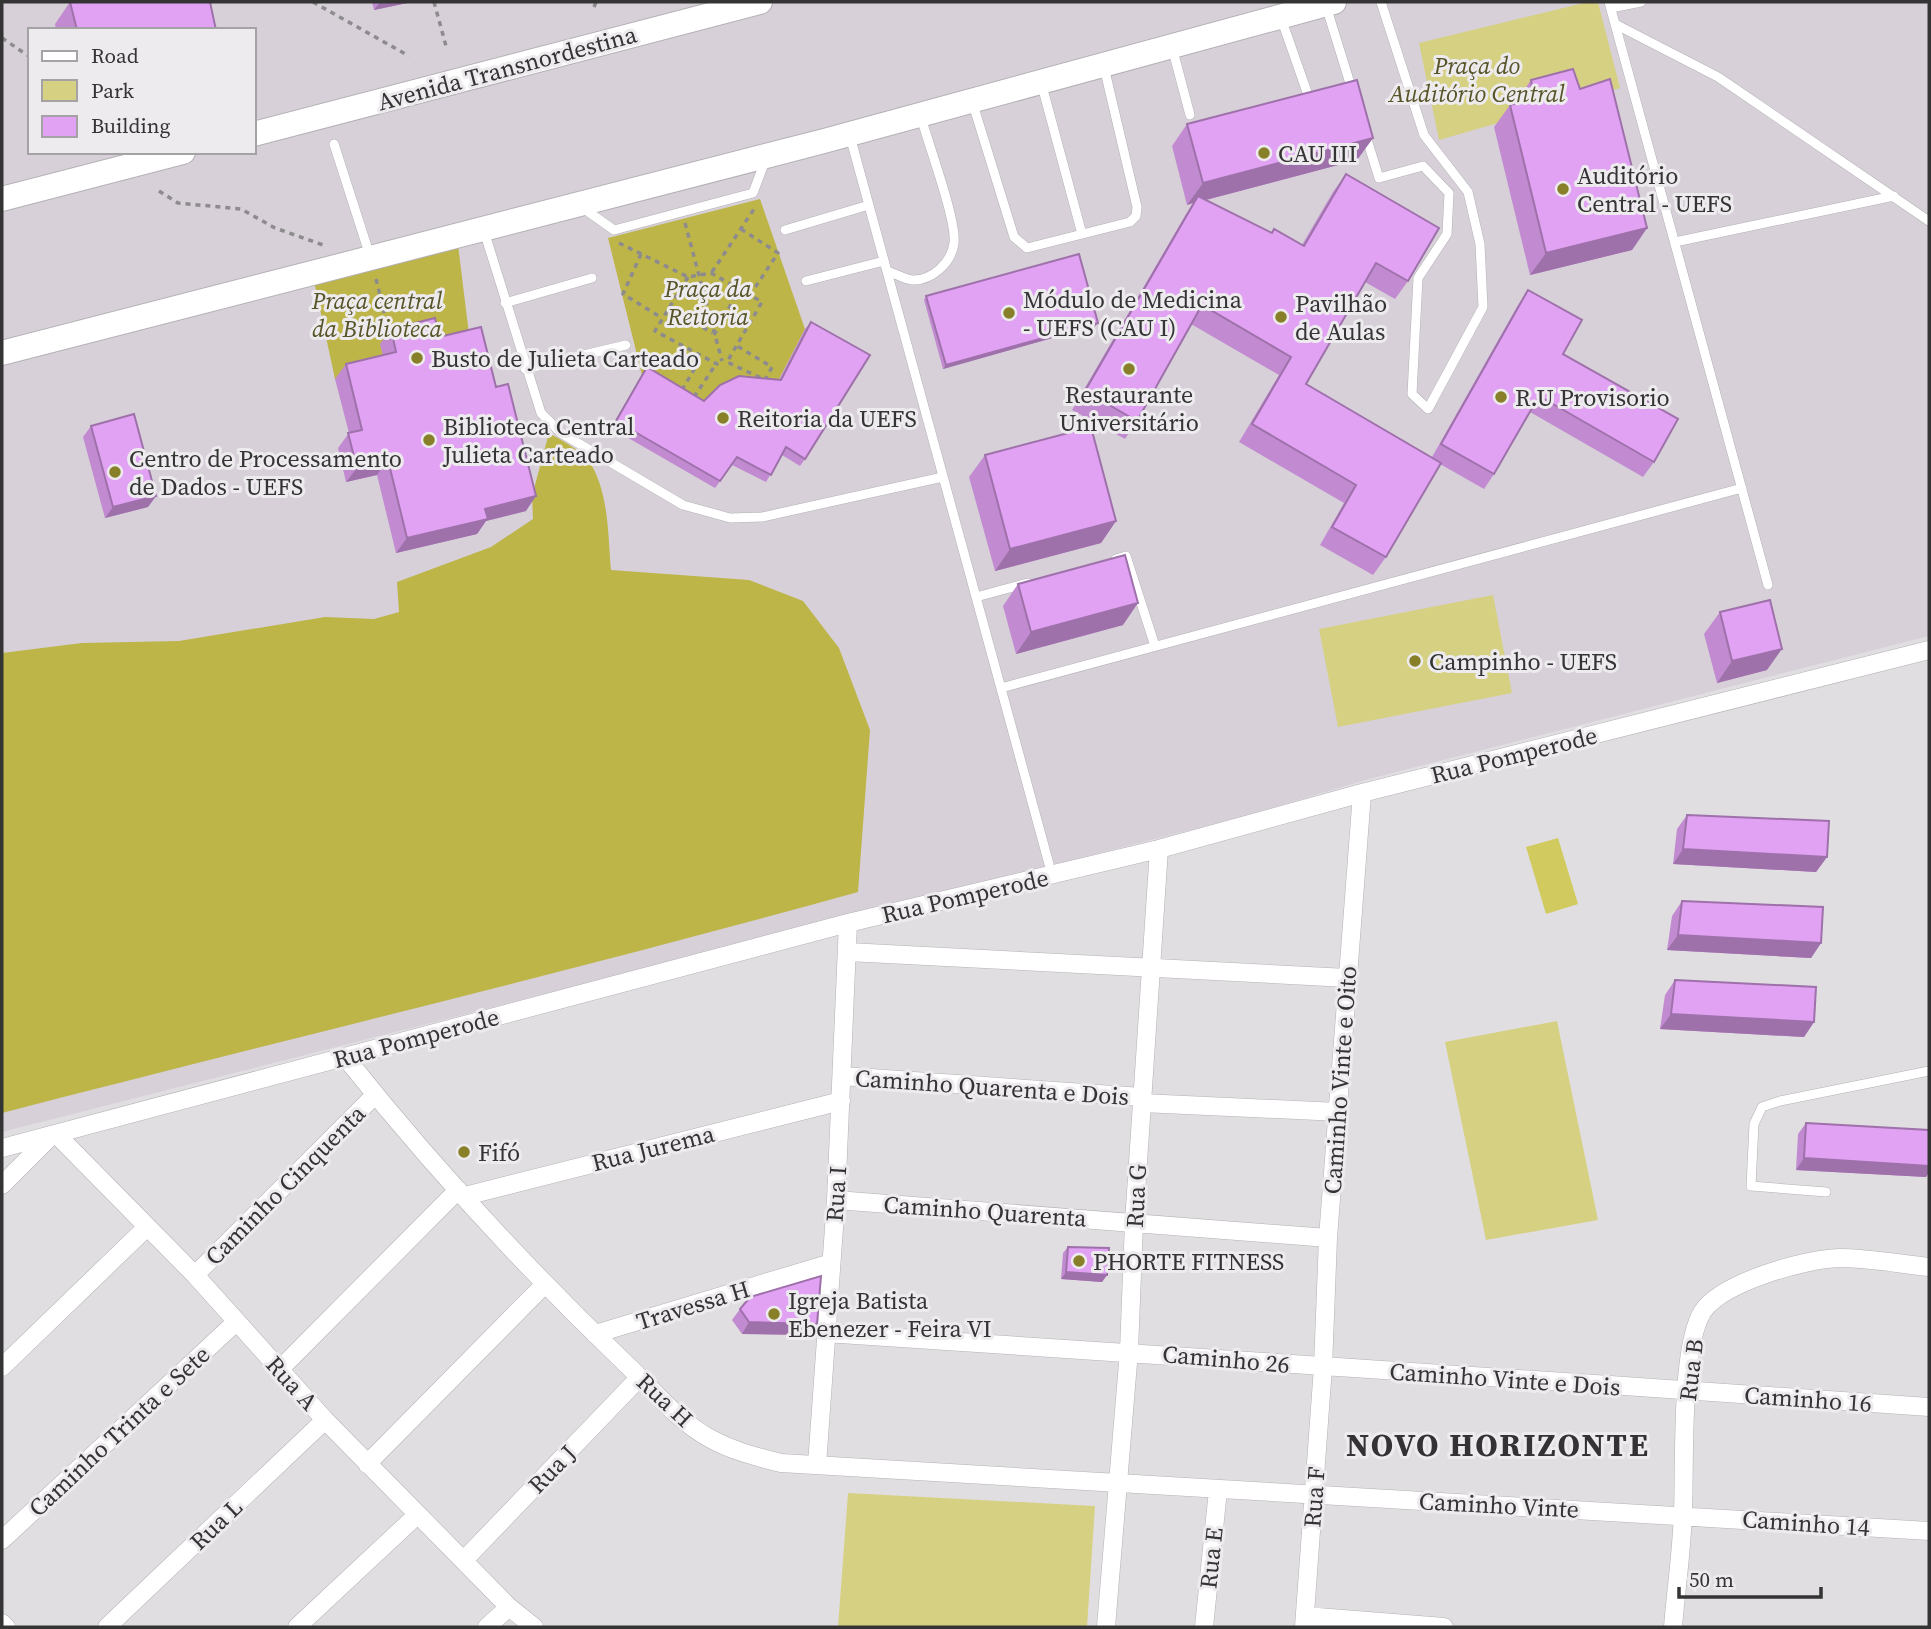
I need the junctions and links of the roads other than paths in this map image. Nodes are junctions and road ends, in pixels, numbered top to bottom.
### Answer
1 (760, 2) edge
2 (1381, 2) edge
3 (1641, 2) edge
4 (1330, 3) edge
5 (1610, 5) edge
6 (1280, 16) junction
7 (1615, 24) junction
8 (1171, 46) junction
9 (1103, 64) junction
10 (1041, 81) junction
11 (1308, 95) edge
12 (1354, 98) edge
13 (971, 99) junction
14 (919, 113) junction
15 (1190, 115) dead end
16 (1362, 124) edge
17 (849, 132) junction
18 (256, 133) edge
19 (334, 144) dead end
20 (175, 154) edge
21 (767, 156) junction
22 (1894, 196) junction
23 (2, 200) edge
24 (579, 204) junction
25 (869, 205) junction
26 (1929, 221) edge
27 (483, 229) junction
28 (785, 230) dead end
29 (1082, 234) junction
30 (1675, 242) junction
31 (371, 258) junction
32 (884, 261) junction
33 (887, 271) junction
34 (592, 278) dead end
35 (806, 281) dead end
36 (505, 303) junction
37 (626, 345) dead end
38 (2, 353) edge
39 (525, 369) junction
40 (943, 477) junction
41 (1742, 488) junction
42 (1101, 563) edge
43 (1038, 580) edge
44 (1768, 585) dead end
45 (976, 597) junction
46 (1156, 646) junction
47 (1929, 650) edge
48 (1001, 688) junction
49 (1362, 793) junction
50 (1159, 849) junction
51 (1050, 870) junction
52 (848, 923) junction
53 (848, 952) junction
54 (1151, 967) junction
55 (1347, 978) junction
56 (345, 1057) junction
57 (1929, 1072) edge
58 (842, 1076) junction
59 (375, 1095) junction
60 (1142, 1100) junction
61 (841, 1101) junction
62 (1339, 1112) junction
63 (54, 1135) junction
64 (2, 1148) edge
65 (2, 1185) edge
66 (1826, 1192) dead end
67 (461, 1193) junction
68 (836, 1199) junction
69 (1134, 1222) junction
70 (147, 1227) junction
71 (1328, 1238) junction
72 (831, 1263) junction
73 (1929, 1266) edge
74 (195, 1275) junction
75 (544, 1285) junction
76 (236, 1322) junction
77 (825, 1333) junction
78 (595, 1334) junction
79 (1129, 1351) junction
80 (2, 1367) edge
81 (1323, 1367) junction
82 (280, 1369) junction
83 (640, 1377) junction
84 (1686, 1390) junction
85 (1929, 1407) edge
86 (325, 1420) junction
87 (367, 1464) junction
88 (817, 1465) junction
89 (1116, 1485) junction
90 (1218, 1490) junction
91 (1314, 1496) junction
92 (1683, 1514) junction
93 (417, 1515) junction
94 (1929, 1531) edge
95 (2, 1540) edge
96 (464, 1560) junction
97 (509, 1607) junction
98 (1304, 1621) edge
99 (2, 1623) edge
100 (6, 1627) edge
101 (107, 1627) edge
102 (297, 1627) edge
103 (487, 1627) edge
104 (534, 1627) edge
105 (1106, 1627) edge
106 (1204, 1627) edge
107 (1444, 1627) edge
108 (1673, 1627) edge

1 - 18 street, Avenida Transnordestina
2 - 16 lane
3 - 5 lane
4 - 6 street
4 - 12 lane
5 - 7 lane
6 - 8 street
6 - 11 lane
7 - 22 lane
7 - 30 lane
8 - 9 street
8 - 15 lane
9 - 10 street
9 - 29 lane
10 - 13 street
10 - 29 lane
13 - 14 street
13 - 29 lane
14 - 17 street
14 - 33 lane
17 - 21 street
17 - 25 lane
19 - 31 lane
20 - 23 street
21 - 24 street
21 - 24 lane
22 - 26 lane
22 - 30 lane
24 - 27 street
25 - 28 lane
25 - 32 lane
27 - 31 street
27 - 36 lane
30 - 41 lane
31 - 38 street
32 - 33 lane
32 - 35 lane
33 - 40 lane
34 - 36 lane
36 - 39 lane
37 - 39 lane
39 - 40 lane
40 - 45 lane
41 - 44 lane
41 - 46 lane
42 - 46 lane
43 - 45 lane
45 - 48 lane
46 - 48 lane
47 - 49 street, Rua Pomperode
48 - 51 lane
49 - 50 street, Rua Pomperode
49 - 55 street, Caminho Vinte e Oito
50 - 51 street, Rua Pomperode
50 - 54 street, Rua G
51 - 52 street, Rua Pomperode
52 - 53 street, Rua I
52 - 56 street, Rua Pomperode
53 - 54 street
53 - 58 street, Rua I
54 - 55 street
54 - 60 street, Rua G
55 - 62 street, Caminho Vinte e Oito
56 - 59 street, Rua H
56 - 63 street, Rua Pomperode
57 - 66 lane
58 - 60 street, Caminho Quarenta e Dois
58 - 61 street, Rua I
59 - 67 street, Rua H
59 - 74 street, Caminho Cinquenta
60 - 62 street, Caminho Quarenta e Dois
60 - 69 street, Rua G
61 - 67 street, Rua Jurema
61 - 68 street, Rua I
62 - 71 street, Caminho Vinte e Oito
63 - 64 street, Rua Pomperode
63 - 65 street
63 - 70 street, Rua A
67 - 75 street, Rua H
67 - 82 street
68 - 69 street, Caminho Quarenta
68 - 72 street, Rua I
69 - 71 street, Caminho Quarenta
69 - 79 street, Rua G
70 - 74 street, Rua A
70 - 80 street
71 - 81 street, Caminho Vinte e Oito
72 - 77 street, Rua I
72 - 78 street, Travessa H
73 - 84 street, Rua B
74 - 76 street, Rua A
75 - 78 street, Rua H
75 - 87 street
76 - 82 street, Rua A
76 - 95 street, Caminho Trinta e Sete
77 - 79 street, Caminho 26
77 - 88 street, Rua I
78 - 83 street, Rua H
79 - 81 street, Caminho 26
79 - 89 street, Rua G
81 - 84 street, Caminho Vinte e Dois
81 - 91 street, Rua F
82 - 86 street, Rua A
83 - 88 street, Rua H
83 - 96 street, Rua J
84 - 85 street, Caminho 16
84 - 92 street, Rua B
86 - 87 street, Rua A
86 - 101 street, Rua L
87 - 93 street, Rua A
88 - 89 street, Rua H
89 - 90 street, Rua H
89 - 105 street, Rua G
90 - 91 street, Caminho Vinte
90 - 106 street, Rua E
91 - 92 street, Caminho Vinte
91 - 98 street, Rua F
92 - 94 street, Caminho 14
92 - 108 street, Rua B
93 - 96 street, Rua A
93 - 102 street
96 - 97 street, Rua A
97 - 103 street
97 - 104 street, Rua A
98 - 107 street
99 - 100 street

